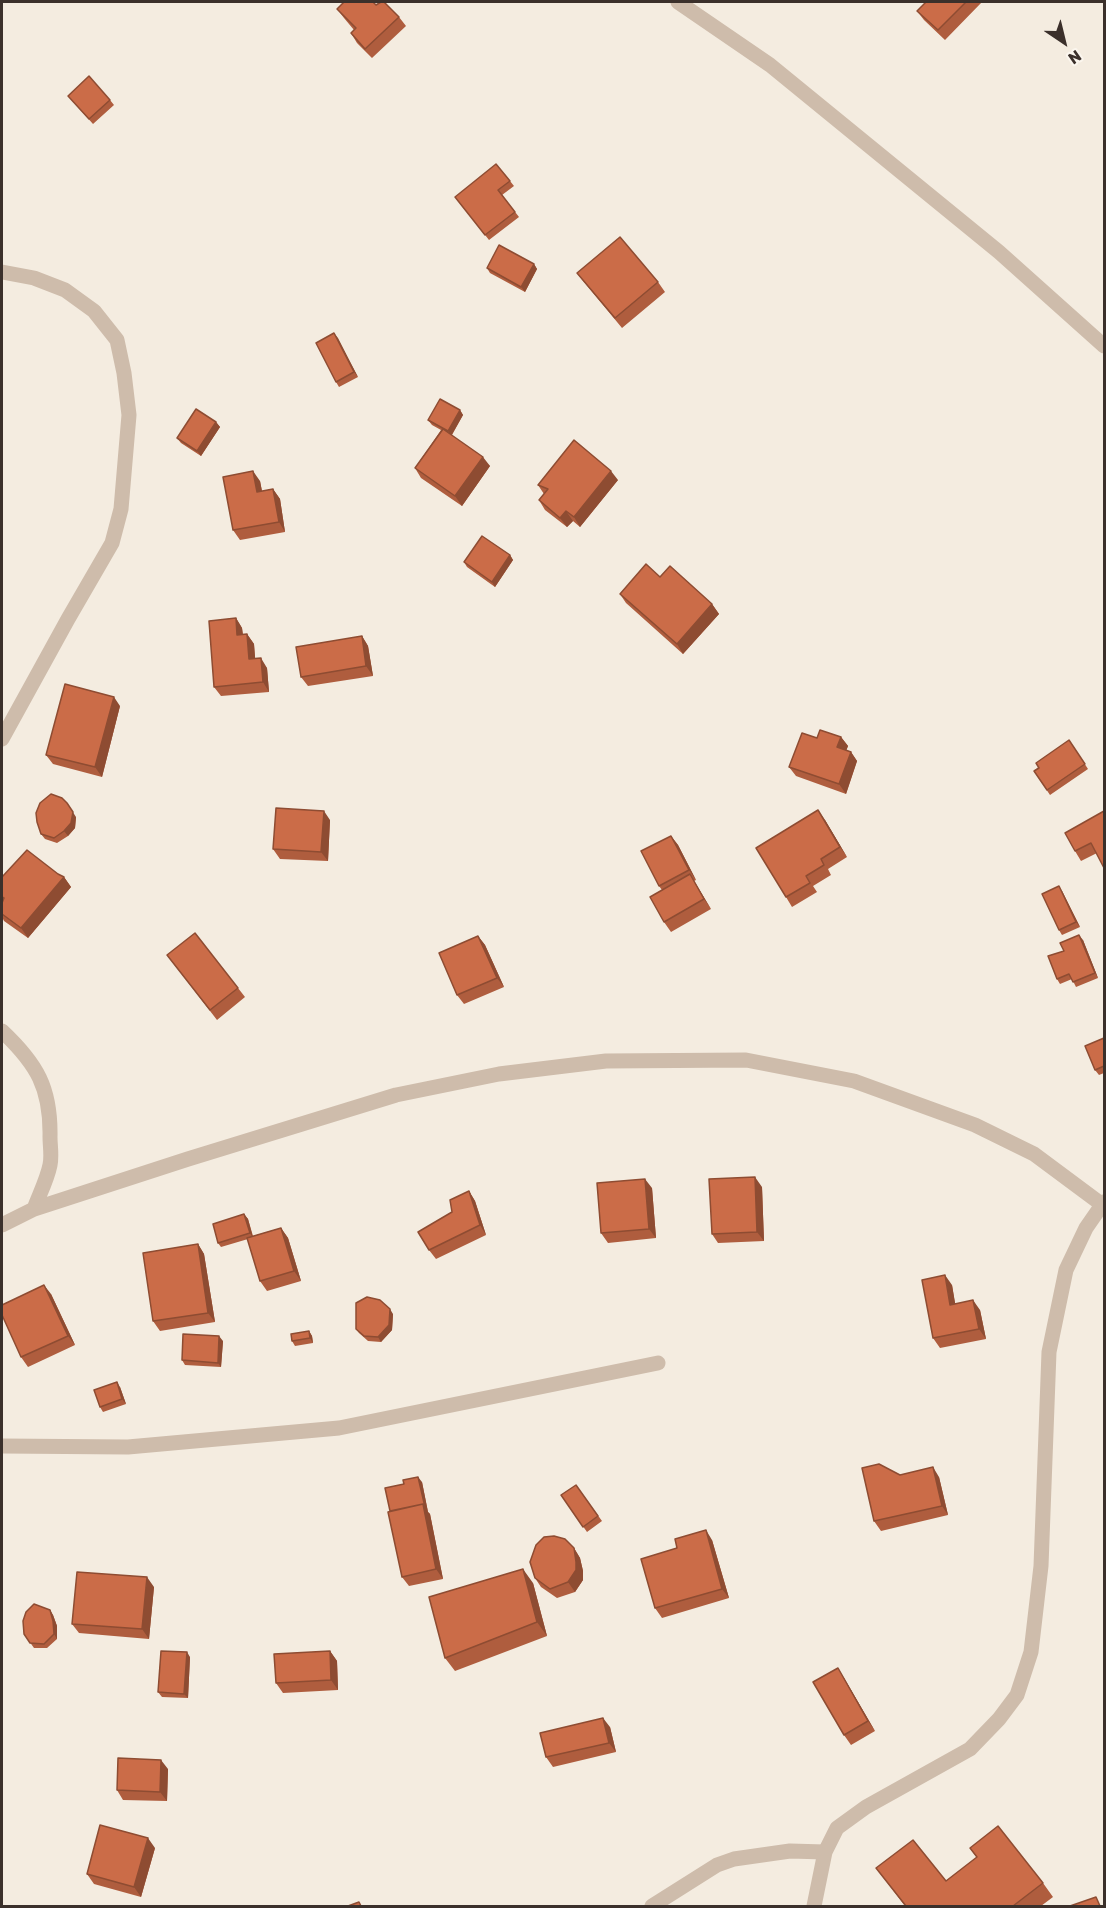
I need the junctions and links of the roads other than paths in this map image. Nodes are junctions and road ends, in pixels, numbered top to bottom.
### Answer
1 (678, 2) edge
2 (2, 272) edge
3 (1104, 346) edge
4 (2, 740) edge
5 (2, 1031) edge
6 (1104, 1204) edge
7 (34, 1209) junction
8 (2, 1225) edge
9 (658, 1363) dead end
10 (2, 1446) edge
11 (825, 1852) junction
12 (652, 1906) edge
13 (814, 1906) edge

1 - 3 street
2 - 4 street
5 - 7 street
6 - 7 street
6 - 11 street
7 - 8 street
9 - 10 street
11 - 12 street
11 - 13 street

